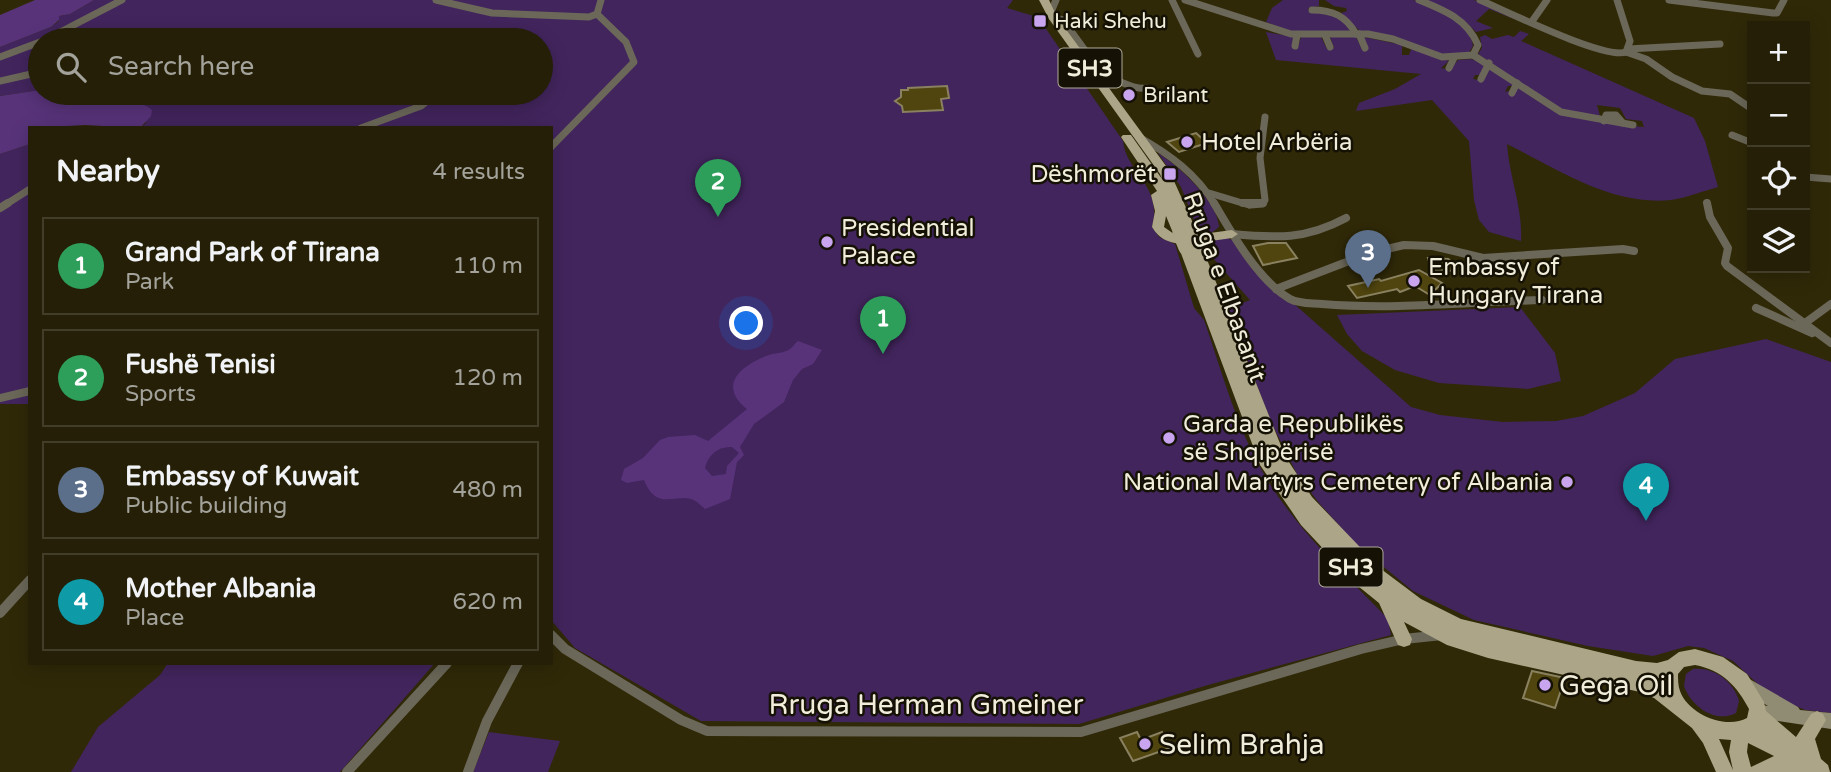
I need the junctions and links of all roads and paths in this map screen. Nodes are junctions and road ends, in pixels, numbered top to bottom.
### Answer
1 (122, 0) edge
2 (436, 0) edge
3 (601, 0) edge
4 (1034, 0) edge
5 (1044, 0) edge
6 (1056, 0) edge
7 (1172, 0) edge
8 (1185, 0) edge
9 (1419, 0) edge
10 (1480, 0) edge
11 (1547, 0) edge
12 (1617, 0) edge
13 (1669, 0) edge
14 (1784, 0) edge
15 (1312, 10) dead end
16 (597, 14) junction
17 (1051, 15) junction
18 (1532, 20) junction
19 (72, 28) edge
20 (1297, 34) junction
21 (1358, 34) junction
22 (1325, 35) junction
23 (1720, 44) dead end
24 (1408, 45) junction
25 (1296, 46) dead end
26 (28, 47) edge
27 (1330, 47) dead end
28 (1365, 48) dead end
29 (1627, 51) junction
30 (1405, 53) dead end
31 (1198, 54) dead end
32 (1473, 55) junction
33 (0, 57) edge
34 (1454, 58) junction
35 (1489, 63) junction
36 (1449, 68) dead end
37 (28, 75) edge
38 (1099, 76) junction
39 (1481, 79) dead end
40 (0, 81) edge
41 (1517, 83) junction
42 (1147, 88) dead end
43 (1512, 93) dead end
44 (419, 105) edge
45 (1747, 106) edge
46 (1265, 117) dead end
47 (1633, 125) dead end
48 (366, 126) edge
49 (1732, 135) dead end
50 (1137, 136) junction
51 (1747, 141) edge
52 (553, 145) edge
53 (1148, 167) junction
54 (1810, 177) edge
55 (1831, 179) edge
56 (28, 190) edge
57 (1208, 193) junction
58 (1707, 203) dead end
59 (0, 208) edge
60 (1346, 218) dead end
61 (1232, 234) junction
62 (1188, 240) junction
63 (1634, 251) dead end
64 (1276, 289) junction
65 (1542, 300) dead end
66 (1831, 304) edge
67 (1756, 308) dead end
68 (1805, 323) junction
69 (1820, 337) junction
70 (1831, 344) edge
71 (28, 391) edge
72 (0, 398) edge
73 (28, 582) edge
74 (1383, 597) junction
75 (0, 613) edge
76 (1444, 635) junction
77 (553, 637) edge
78 (1404, 639) junction
79 (445, 665) edge
80 (517, 665) edge
81 (1672, 667) junction
82 (1741, 680) junction
83 (1680, 706) junction
84 (1757, 713) junction
85 (1816, 719) edge
86 (1698, 722) junction
87 (1743, 732) junction
88 (1815, 770) edge
89 (347, 772) edge
90 (468, 772) edge
91 (1725, 772) edge
92 (1743, 772) edge
93 (1758, 772) edge

1 - 19 street
2 - 16 street
3 - 16 street
4 - 53 main road, Rruga e Elbasanit / SH3
5 - 17 main road, Rruga e Elbasanit / SH3
6 - 17 street
7 - 31 street
8 - 20 street
9 - 32 street
10 - 18 street
11 - 18 street
12 - 29 street
13 - 14 street
15 - 21 street
16 - 52 street
17 - 38 main road, Rruga e Elbasanit / SH3
18 - 29 street
20 - 22 street
20 - 25 street
21 - 22 street
21 - 24 street
21 - 28 street
22 - 27 street
23 - 29 street
24 - 30 street
24 - 34 street
26 - 33 street
29 - 45 street
32 - 34 street
32 - 35 street
34 - 36 street
35 - 39 street
35 - 41 street
37 - 40 street
38 - 42 street
38 - 50 main road, Rruga e Elbasanit / SH3
41 - 43 street
41 - 47 street
44 - 48 street
46 - 57 street
49 - 51 street
50 - 57 street
50 - 62 main road, Rruga e Elbasanit / SH3
53 - 61 main road
53 - 62 main road, Rruga e Elbasanit / SH3
54 - 55 street
56 - 59 street
57 - 61 street
58 - 68 street
60 - 61 street
61 - 64 street
62 - 74 main road, Rruga e Elbasanit / SH3
62 - 81 main road, Rruga e Elbasanit / SH3
63 - 64 street
64 - 65 street
66 - 68 street
67 - 69 street
68 - 69 street
69 - 70 street
71 - 72 street
73 - 75 street
74 - 76 main road, Rruga e Elbasanit / SH3
74 - 78 main road
76 - 78 street, Rruga Herman Gmeiner
76 - 83 main road, Rruga e Elbasanit / SH3
77 - 78 street, Rruga Herman Gmeiner
79 - 89 street
80 - 90 street
81 - 82 main road, SH3
81 - 83 main road, SH3
82 - 84 main road
82 - 85 main road
83 - 86 main road, SH3
84 - 85 main road
84 - 87 main road
84 - 88 main road
85 - 88 main road
86 - 87 main road, SH3
86 - 91 main road
87 - 88 main road, SH3
87 - 92 main road
88 - 93 main road

